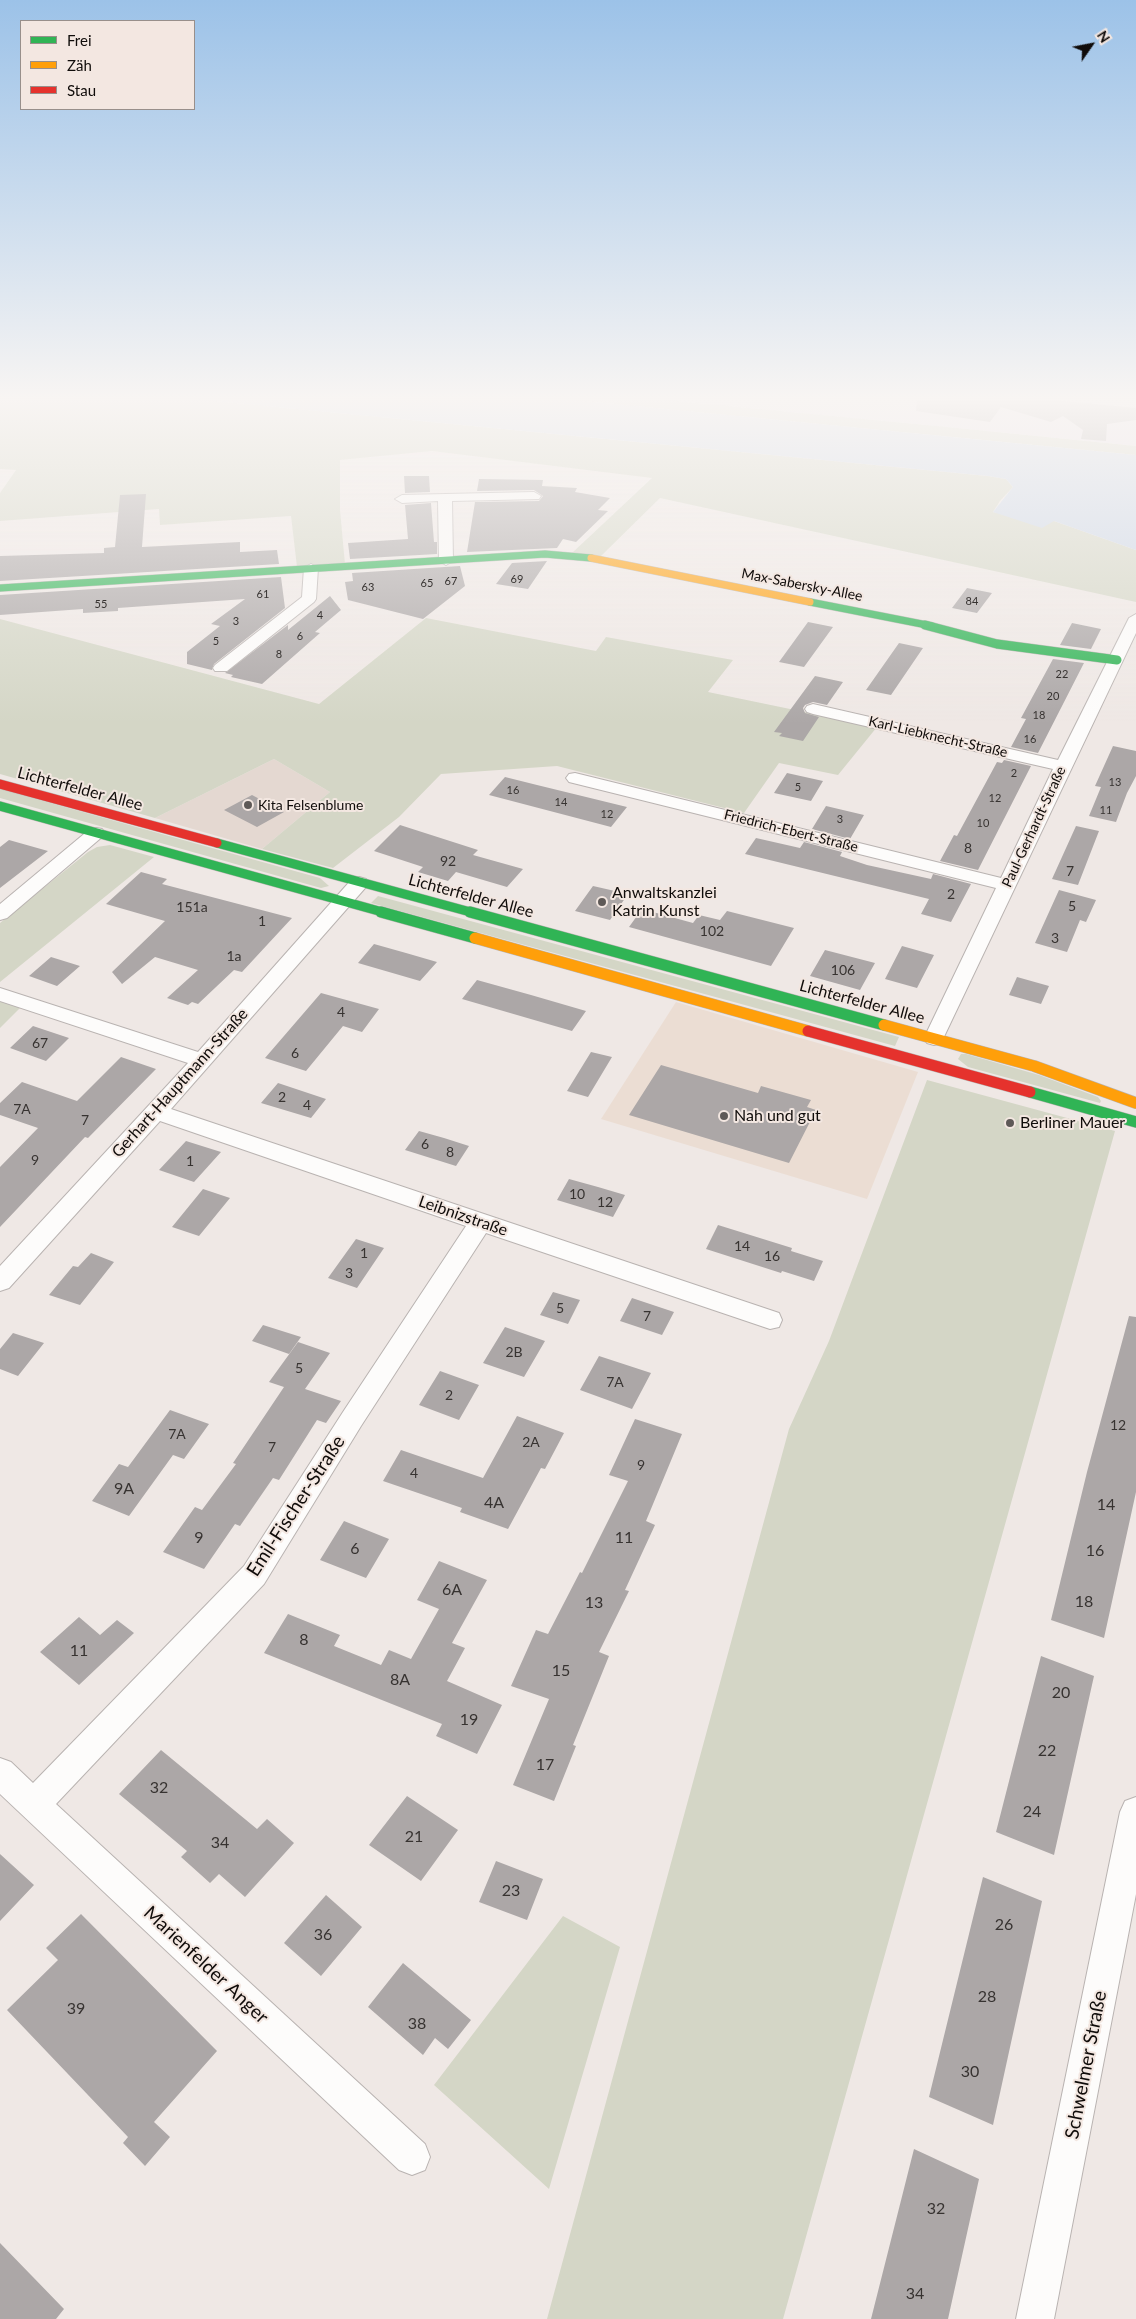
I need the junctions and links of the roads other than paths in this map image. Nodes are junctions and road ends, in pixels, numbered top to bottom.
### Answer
1 (445, 507) edge
2 (446, 561) junction
3 (311, 568) junction
4 (0, 588) edge
5 (1136, 618) edge
6 (1116, 660) junction
7 (222, 668) dead end
8 (813, 709) dead end
9 (1063, 766) junction
10 (576, 778) dead end
11 (0, 784) edge
12 (0, 806) edge
13 (96, 833) junction
14 (359, 883) junction
15 (1006, 885) junction
16 (343, 901) junction
17 (0, 914) edge
18 (0, 994) edge
19 (930, 1051) junction
20 (201, 1060) junction
21 (1132, 1102) edge
22 (156, 1112) junction
23 (1136, 1122) edge
24 (481, 1222) junction
25 (0, 1282) edge
26 (770, 1320) dead end
27 (0, 1773) edge
28 (34, 1804) junction
29 (1136, 1812) edge
30 (412, 2158) dead end
31 (1035, 2319) edge

1 - 2 street
2 - 3 main road, Max-Sabersky-Allee
2 - 6 main road, Max-Sabersky-Allee
3 - 4 main road, Max-Sabersky-Allee
3 - 7 street
5 - 6 street, Paul-Gerhardt-Straße
6 - 9 street, Paul-Gerhardt-Straße
8 - 9 street, Karl-Liebknecht-Straße
9 - 15 street, Paul-Gerhardt-Straße
10 - 15 street, Friedrich-Ebert-Straße
11 - 14 main road, Lichterfelder Allee
12 - 13 main road, Lichterfelder Allee
13 - 16 main road, Lichterfelder Allee
13 - 17 street
14 - 16 street, Gerhart-Hauptmann-Straße
14 - 19 main road, Lichterfelder Allee
15 - 19 street, Paul-Gerhardt-Straße
16 - 19 main road, Lichterfelder Allee
16 - 20 street, Gerhart-Hauptmann-Straße
18 - 20 street
19 - 21 main road, Lichterfelder Allee
19 - 23 main road, Lichterfelder Allee
20 - 22 street, Gerhart-Hauptmann-Straße
22 - 24 street, Leibnizstraße
22 - 25 street, Gerhart-Hauptmann-Straße
24 - 26 street, Leibnizstraße
24 - 28 street, Emil-Fischer-Straße
27 - 28 street, Marienfelder Anger
28 - 30 street, Marienfelder Anger
29 - 31 street, Schwelmer Straße

